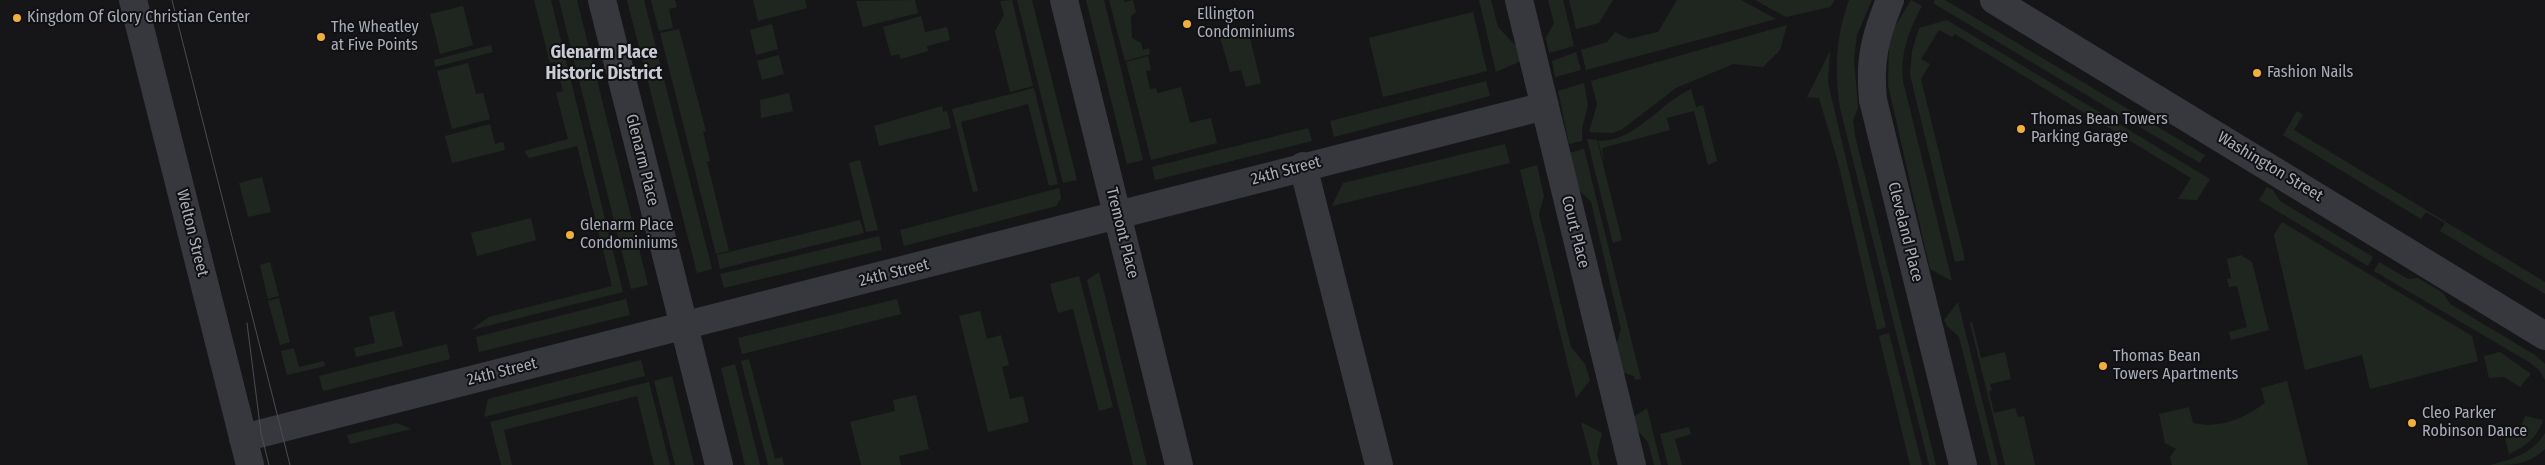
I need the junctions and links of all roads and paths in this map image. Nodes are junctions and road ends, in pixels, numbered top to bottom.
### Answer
1 (133, 0) edge
2 (602, 0) edge
3 (1064, 0) edge
4 (1519, 0) edge
5 (1890, 0) edge
6 (1994, 0) edge
7 (1544, 106) junction
8 (1304, 166) junction
9 (1118, 216) junction
10 (684, 326) junction
11 (2541, 335) edge
12 (243, 438) junction
13 (250, 465) edge
14 (719, 465) edge
15 (1179, 465) edge
16 (1379, 465) edge
17 (1632, 465) edge
18 (1963, 465) edge

1 - 12 street, Welton Street
2 - 10 street, Glenarm Place
3 - 9 street, Tremont Place
4 - 7 street, Court Place
5 - 18 street, Cleveland Place
6 - 11 street, Washington Street
7 - 8 street, 24th Street
7 - 17 street, Court Place
8 - 9 street, 24th Street
8 - 16 street
9 - 10 street, 24th Street
9 - 15 street, Tremont Place
10 - 12 street, 24th Street
10 - 14 street, Glenarm Place
12 - 13 street, Welton Street

